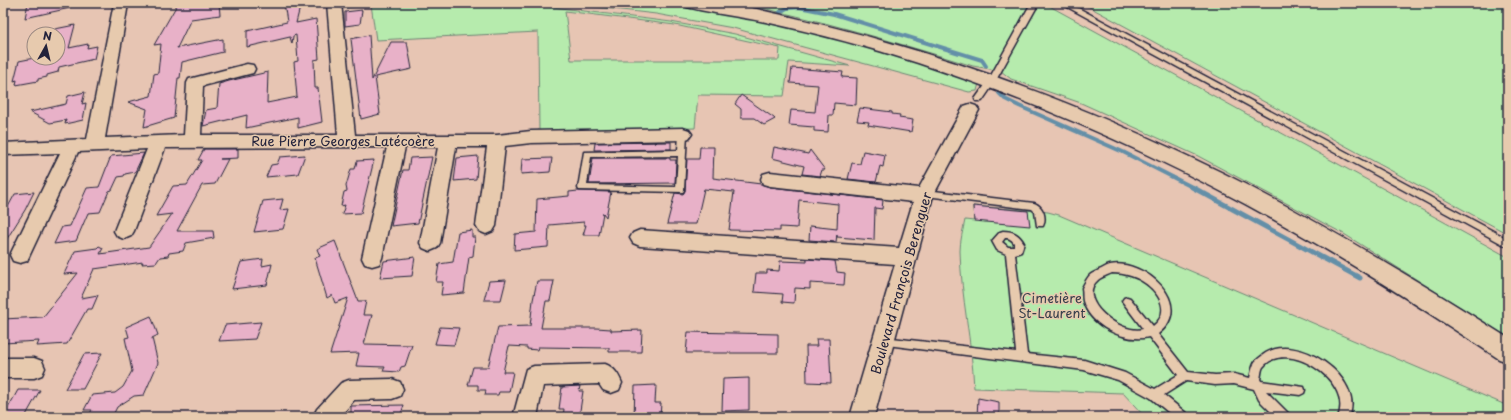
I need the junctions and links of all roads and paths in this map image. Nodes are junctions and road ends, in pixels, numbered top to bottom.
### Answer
1 (334, 3) edge
2 (693, 3) edge
3 (1035, 3) edge
4 (1064, 3) edge
5 (121, 4) dead end
6 (247, 69) dead end
7 (992, 82) junction
8 (975, 105) joint
9 (684, 134) joint
10 (192, 141) junction
11 (347, 141) junction
12 (397, 141) junction
13 (448, 141) junction
14 (497, 141) junction
15 (159, 142) junction
16 (95, 145) junction
17 (72, 146) junction
18 (3, 149) edge
19 (682, 153) junction
20 (770, 179) dead end
21 (925, 195) junction
22 (1040, 223) dead end
23 (486, 226) dead end
24 (124, 231) dead end
25 (640, 238) dead end
26 (1508, 243) edge
27 (430, 244) dead end
28 (1010, 252) dead end
29 (20, 255) dead end
30 (730, 255) dead end
31 (372, 258) dead end
32 (906, 261) junction
33 (1128, 301) dead end
34 (1152, 333) junction
35 (883, 341) junction
36 (1508, 351) edge
37 (1022, 358) junction
38 (3, 368) edge
39 (34, 368) dead end
40 (1185, 376) junction
41 (611, 383) dead end
42 (1257, 385) junction
43 (392, 389) dead end
44 (1300, 390) dead end
45 (1155, 395) junction
46 (325, 417) edge
47 (525, 417) edge
48 (862, 417) edge
49 (1182, 417) edge
50 (1284, 417) edge
51 (1343, 417) edge

1 - 11 street
2 - 7 street
3 - 7 lane
4 - 26 lane
5 - 16 street
6 - 10 street
7 - 8 lane
7 - 36 street
8 - 21 street, Boulevard François Berenguer
9 - 14 street, Rue Pierre Georges Latécoère
9 - 19 lane
10 - 11 street, Rue Pierre Georges Latécoère
10 - 15 street, Rue Pierre Georges Latécoère
11 - 12 street, Rue Pierre Georges Latécoère
12 - 13 street, Rue Pierre Georges Latécoère
12 - 31 street
13 - 14 street, Rue Pierre Georges Latécoère
13 - 27 street
14 - 23 street
15 - 16 street, Rue Pierre Georges Latécoère
15 - 24 street
16 - 17 street, Rue Pierre Georges Latécoère
17 - 18 street, Rue Pierre Georges Latécoère
17 - 29 street
19 - 19 lane
20 - 21 street
21 - 22 lane
21 - 32 street, Boulevard François Berenguer
25 - 32 street
28 - 37 lane
30 - 32 street
32 - 35 street, Boulevard François Berenguer
33 - 34 lane
34 - 34 lane
34 - 40 lane
35 - 37 lane
35 - 48 street, Boulevard François Berenguer
37 - 45 lane
38 - 39 street
40 - 42 lane
40 - 45 lane
41 - 47 street
42 - 44 lane
42 - 50 lane
42 - 51 lane
43 - 46 street
45 - 49 lane

